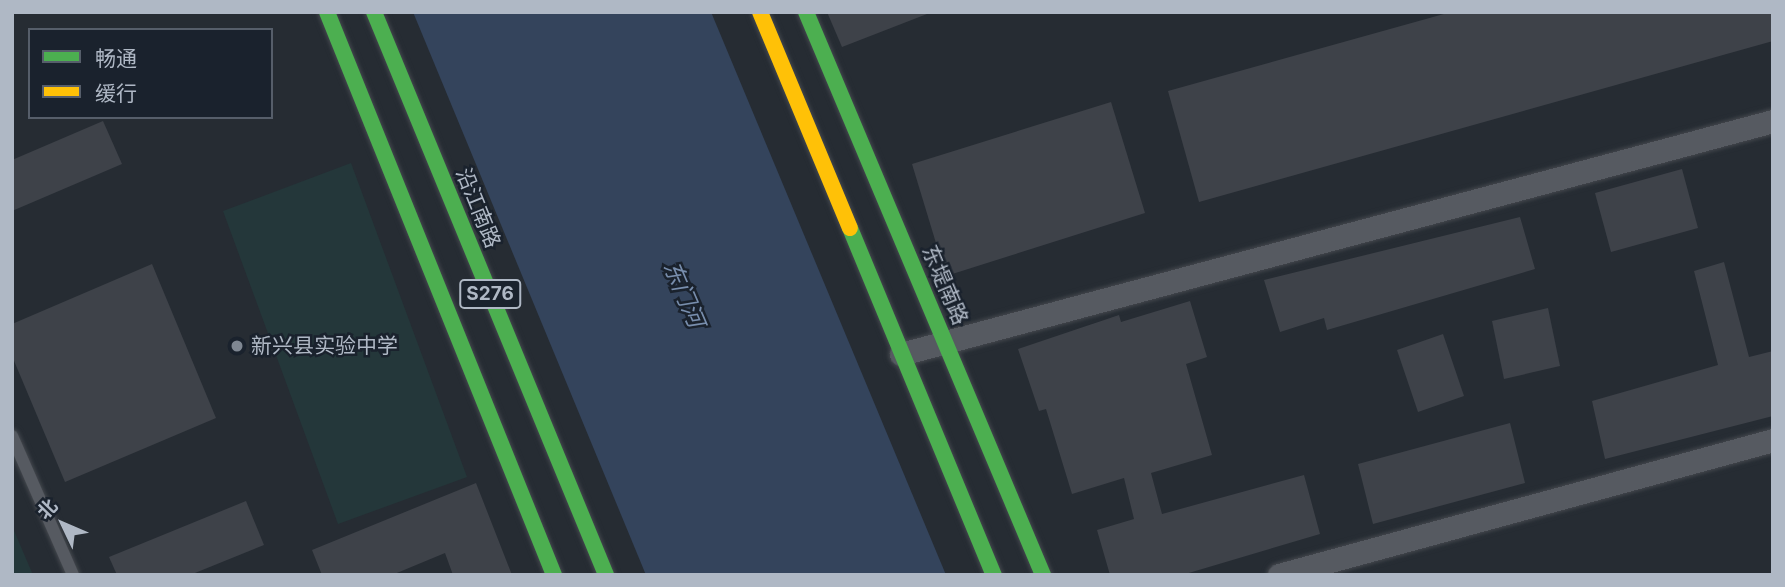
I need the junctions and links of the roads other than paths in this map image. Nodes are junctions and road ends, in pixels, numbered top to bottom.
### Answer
1 (327, 12) edge
2 (374, 12) edge
3 (760, 12) edge
4 (806, 12) edge
5 (1773, 121) edge
6 (946, 342) junction
7 (901, 354) junction
8 (12, 436) edge
9 (1773, 440) edge
10 (73, 575) edge
11 (554, 575) edge
12 (606, 575) edge
13 (994, 575) edge
14 (1043, 575) edge
15 (1279, 575) edge

1 - 11 main road, S276
2 - 12 main road, 沿江南路 / S276
3 - 7 main road
4 - 6 main road, 东堤南路
5 - 6 street
6 - 7 street
6 - 14 main road, 东堤南路
7 - 13 main road
8 - 10 lane
9 - 15 street

